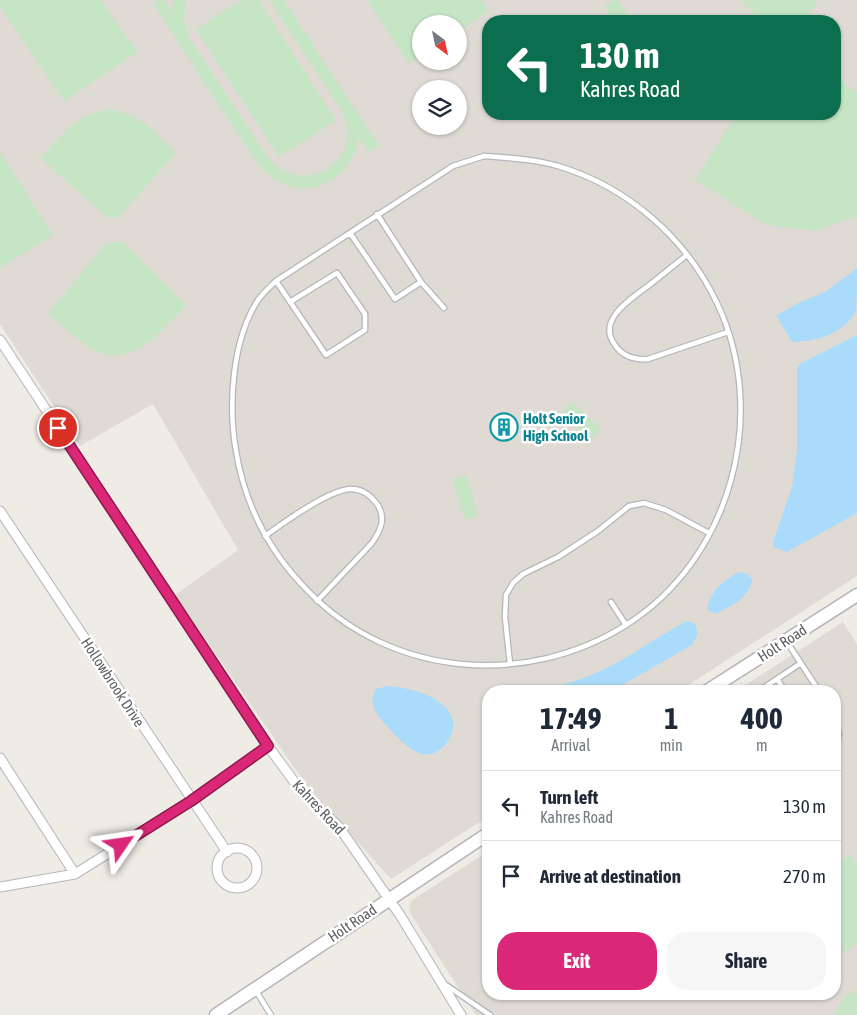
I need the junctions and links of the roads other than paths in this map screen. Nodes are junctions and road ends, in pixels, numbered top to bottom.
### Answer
1 (377, 214) junction
2 (350, 233) junction
3 (687, 255) junction
4 (276, 281) junction
5 (421, 282) junction
6 (290, 302) junction
7 (444, 308) dead end
8 (728, 332) junction
9 (0, 340) edge
10 (0, 511) edge
11 (709, 533) junction
12 (265, 536) junction
13 (857, 594) edge
14 (317, 601) junction
15 (611, 602) dead end
16 (626, 625) junction
17 (785, 640) junction
18 (510, 664) junction
19 (800, 664) junction
20 (777, 679) junction
21 (716, 685) edge
22 (768, 685) edge
23 (781, 685) edge
24 (815, 685) edge
25 (268, 746) junction
26 (0, 758) edge
27 (191, 801) junction
28 (482, 838) edge
29 (227, 852) junction
30 (75, 874) junction
31 (0, 887) edge
32 (389, 898) junction
33 (441, 984) junction
34 (255, 989) junction
35 (216, 1015) edge
36 (271, 1015) edge
37 (461, 1015) edge
38 (490, 1015) edge

1 - 2 lane
1 - 3 lane
1 - 5 lane
2 - 4 lane
2 - 5 lane
3 - 8 lane
3 - 8 lane
4 - 6 lane
4 - 12 lane
5 - 7 lane
6 - 6 lane
8 - 11 lane
9 - 25 street, Kahres Road
10 - 27 street, Hollowbrook Drive
11 - 16 lane
11 - 18 lane
12 - 14 lane
12 - 14 lane
13 - 17 main road, Holt Road
14 - 18 lane
15 - 16 lane
16 - 18 lane
17 - 19 lane
17 - 21 main road, Holt Road
19 - 20 lane
19 - 24 lane
20 - 22 lane
20 - 23 lane
25 - 27 street
25 - 32 street, Kahres Road
26 - 30 street
27 - 29 street, Hollowbrook Drive
27 - 30 street
28 - 32 main road, Holt Road
29 - 29 street
30 - 31 street
32 - 33 street, Kahres Road
32 - 34 main road, Holt Road
33 - 37 street, Kahres Road
33 - 38 lane
34 - 35 main road, Holt Road
34 - 36 lane

